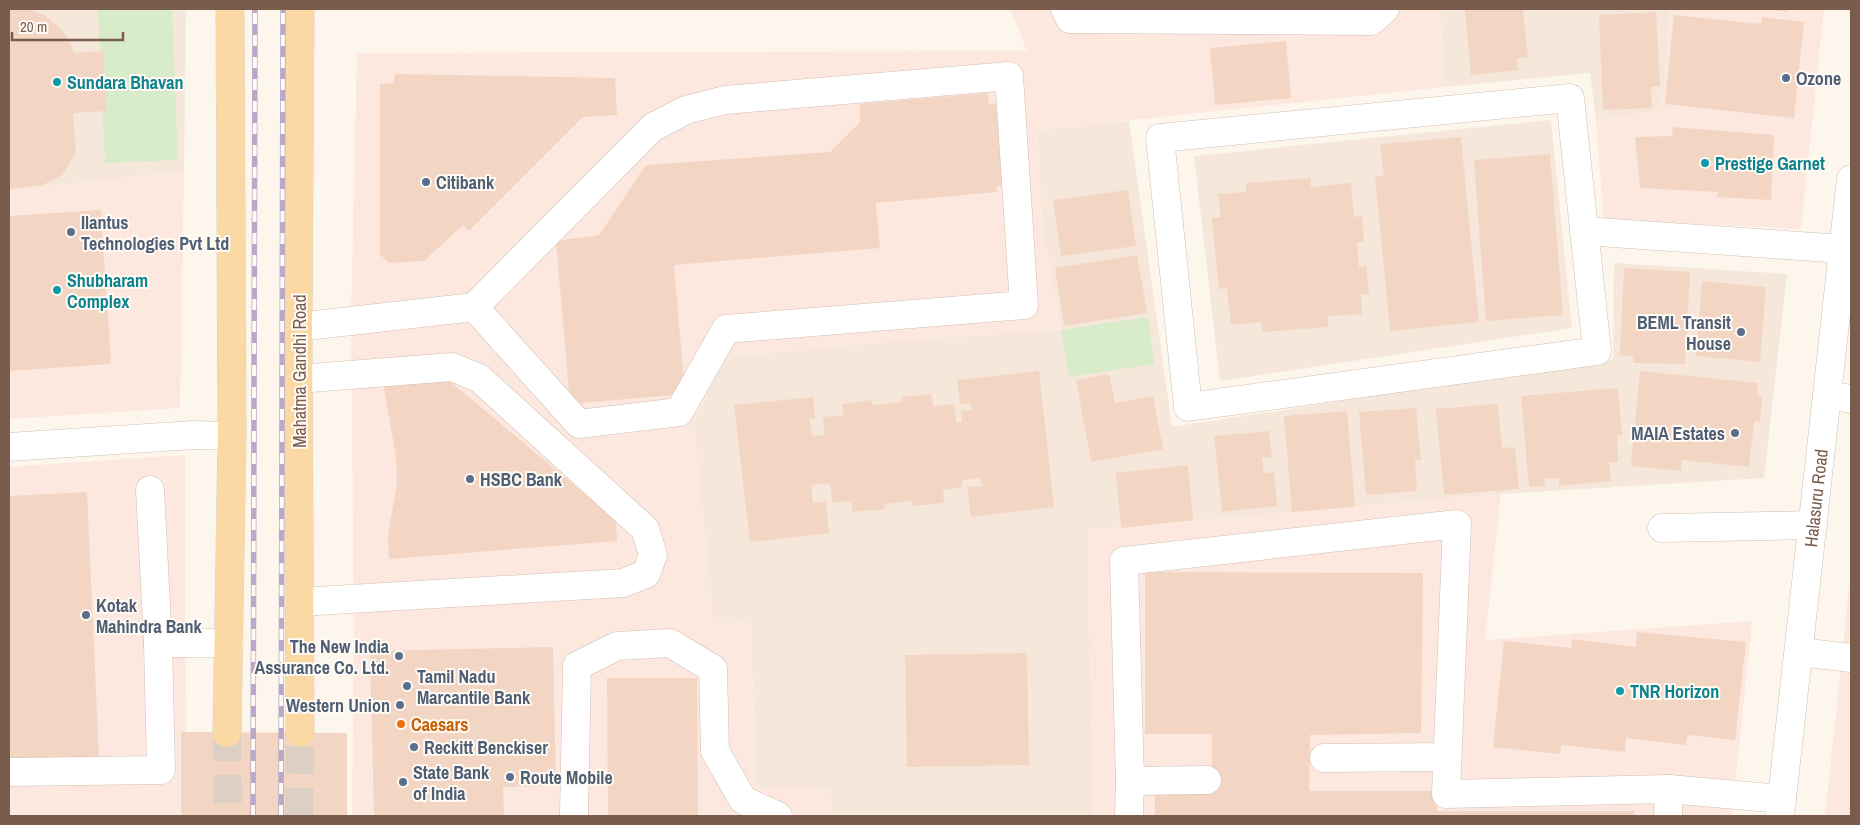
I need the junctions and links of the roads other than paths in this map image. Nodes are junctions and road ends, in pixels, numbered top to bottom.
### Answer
1 (230, 9) edge
2 (300, 9) edge
3 (1065, 9) edge
4 (1385, 9) edge
5 (1851, 179) edge
6 (1584, 231) junction
7 (1843, 249) junction
8 (474, 307) junction
9 (298, 327) junction
10 (298, 379) junction
11 (1839, 397) edge
12 (232, 436) junction
13 (9, 448) edge
14 (150, 490) dead end
15 (1813, 526) junction
16 (1662, 528) dead end
17 (299, 602) junction
18 (158, 643) junction
19 (229, 643) junction
20 (1799, 652) junction
21 (1851, 658) edge
22 (227, 732) tunnel mouth
23 (300, 733) tunnel mouth
24 (1447, 756) junction
25 (1324, 758) dead end
26 (9, 772) edge
27 (1207, 780) dead end
28 (1130, 781) junction
29 (1669, 789) junction
30 (1781, 808) edge
31 (574, 816) edge
32 (778, 816) edge
33 (1129, 816) edge
34 (1668, 816) edge

1 - 12 main road
2 - 9 main road, Mahatma Gandhi Road
3 - 4 street
5 - 7 street, Halasuru Road
6 - 6 street
6 - 7 street
7 - 11 street, Halasuru Road
8 - 8 street
8 - 9 street
9 - 10 main road, Mahatma Gandhi Road
10 - 17 main road, Mahatma Gandhi Road
10 - 17 street
11 - 15 street, Halasuru Road
12 - 13 street
12 - 19 main road
14 - 18 street
15 - 16 street
15 - 20 street, Halasuru Road
17 - 23 main road, Mahatma Gandhi Road
18 - 19 street
18 - 26 street
19 - 22 main road
20 - 21 street
20 - 30 street, Halasuru Road
24 - 25 street
24 - 28 street
24 - 29 street
27 - 28 street
28 - 33 street
29 - 30 street
29 - 34 street
31 - 32 street

